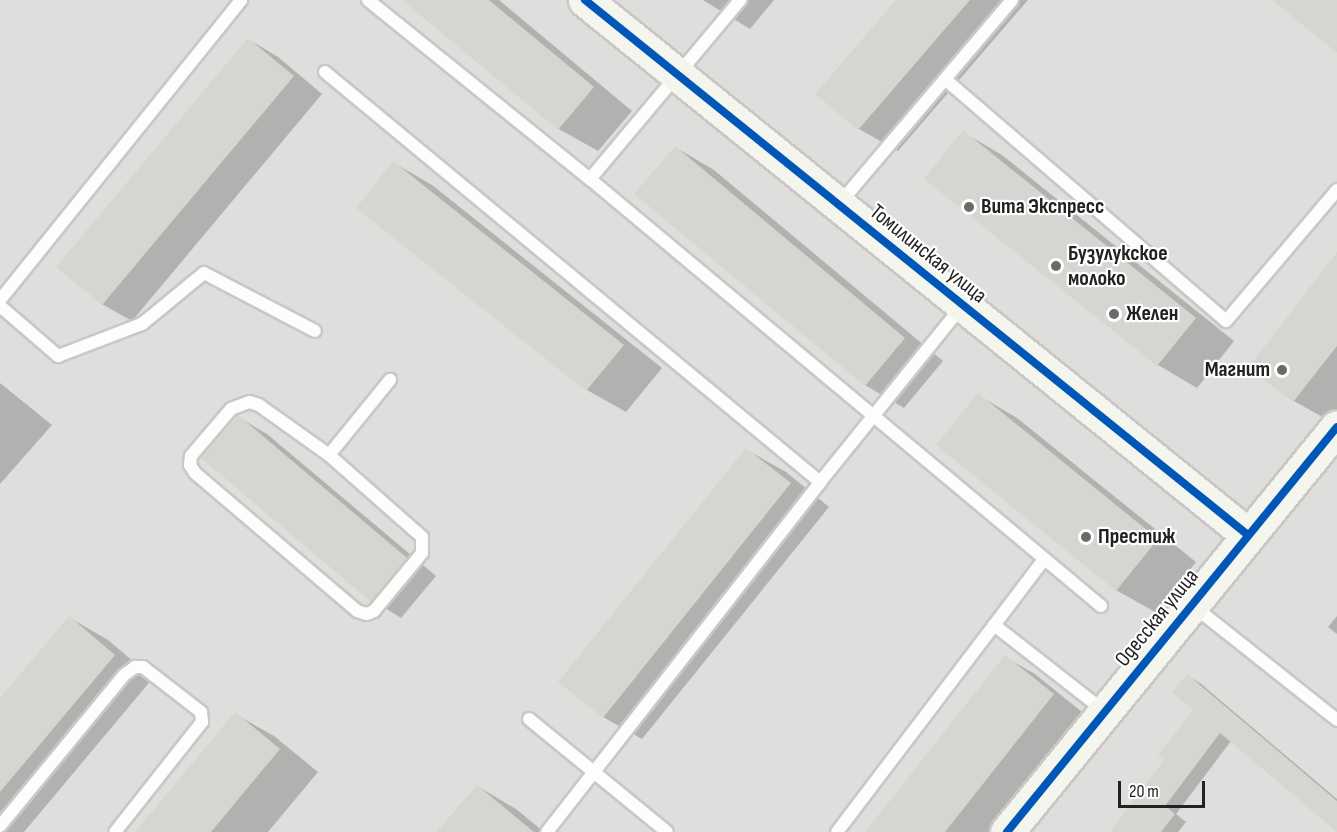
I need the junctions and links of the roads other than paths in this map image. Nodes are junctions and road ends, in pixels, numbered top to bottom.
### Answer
1 (241, 0) edge
2 (368, 0) edge
3 (585, 0) edge
4 (740, 0) edge
5 (1012, 0) edge
6 (325, 72) dead end
7 (678, 75) junction
8 (946, 80) junction
9 (590, 179) junction
10 (1337, 190) edge
11 (839, 205) junction
12 (0, 300) edge
13 (963, 305) junction
14 (0, 306) edge
15 (315, 331) dead end
16 (390, 380) dead end
17 (875, 417) junction
18 (1337, 427) edge
19 (329, 455) junction
20 (820, 482) junction
21 (1248, 535) junction
22 (1044, 559) junction
23 (1191, 604) junction
24 (1101, 606) dead end
25 (994, 625) junction
26 (1104, 712) junction
27 (529, 719) dead end
28 (1337, 720) edge
29 (595, 771) junction
30 (0, 826) edge
31 (115, 832) edge
32 (547, 832) edge
33 (667, 832) edge
34 (837, 832) edge
35 (1007, 832) edge

1 - 12 lane
2 - 9 lane
3 - 7 street, Томилинская улица
4 - 7 lane
5 - 8 lane
6 - 20 lane
7 - 9 lane
7 - 11 street, Томилинская улица
8 - 10 lane
8 - 11 lane
9 - 17 lane
11 - 13 street, Томилинская улица
13 - 17 lane
13 - 21 street, Томилинская улица
14 - 15 lane
16 - 19 lane
17 - 20 lane
17 - 22 lane
18 - 21 street, Одесская улица
19 - 19 lane
20 - 29 lane
21 - 23 street, Одесская улица
22 - 24 lane
22 - 25 lane
23 - 26 street, Одесская улица
23 - 28 lane
25 - 26 lane
25 - 34 lane
26 - 35 street, Одесская улица
27 - 29 lane
29 - 32 lane
29 - 33 lane
30 - 31 lane

